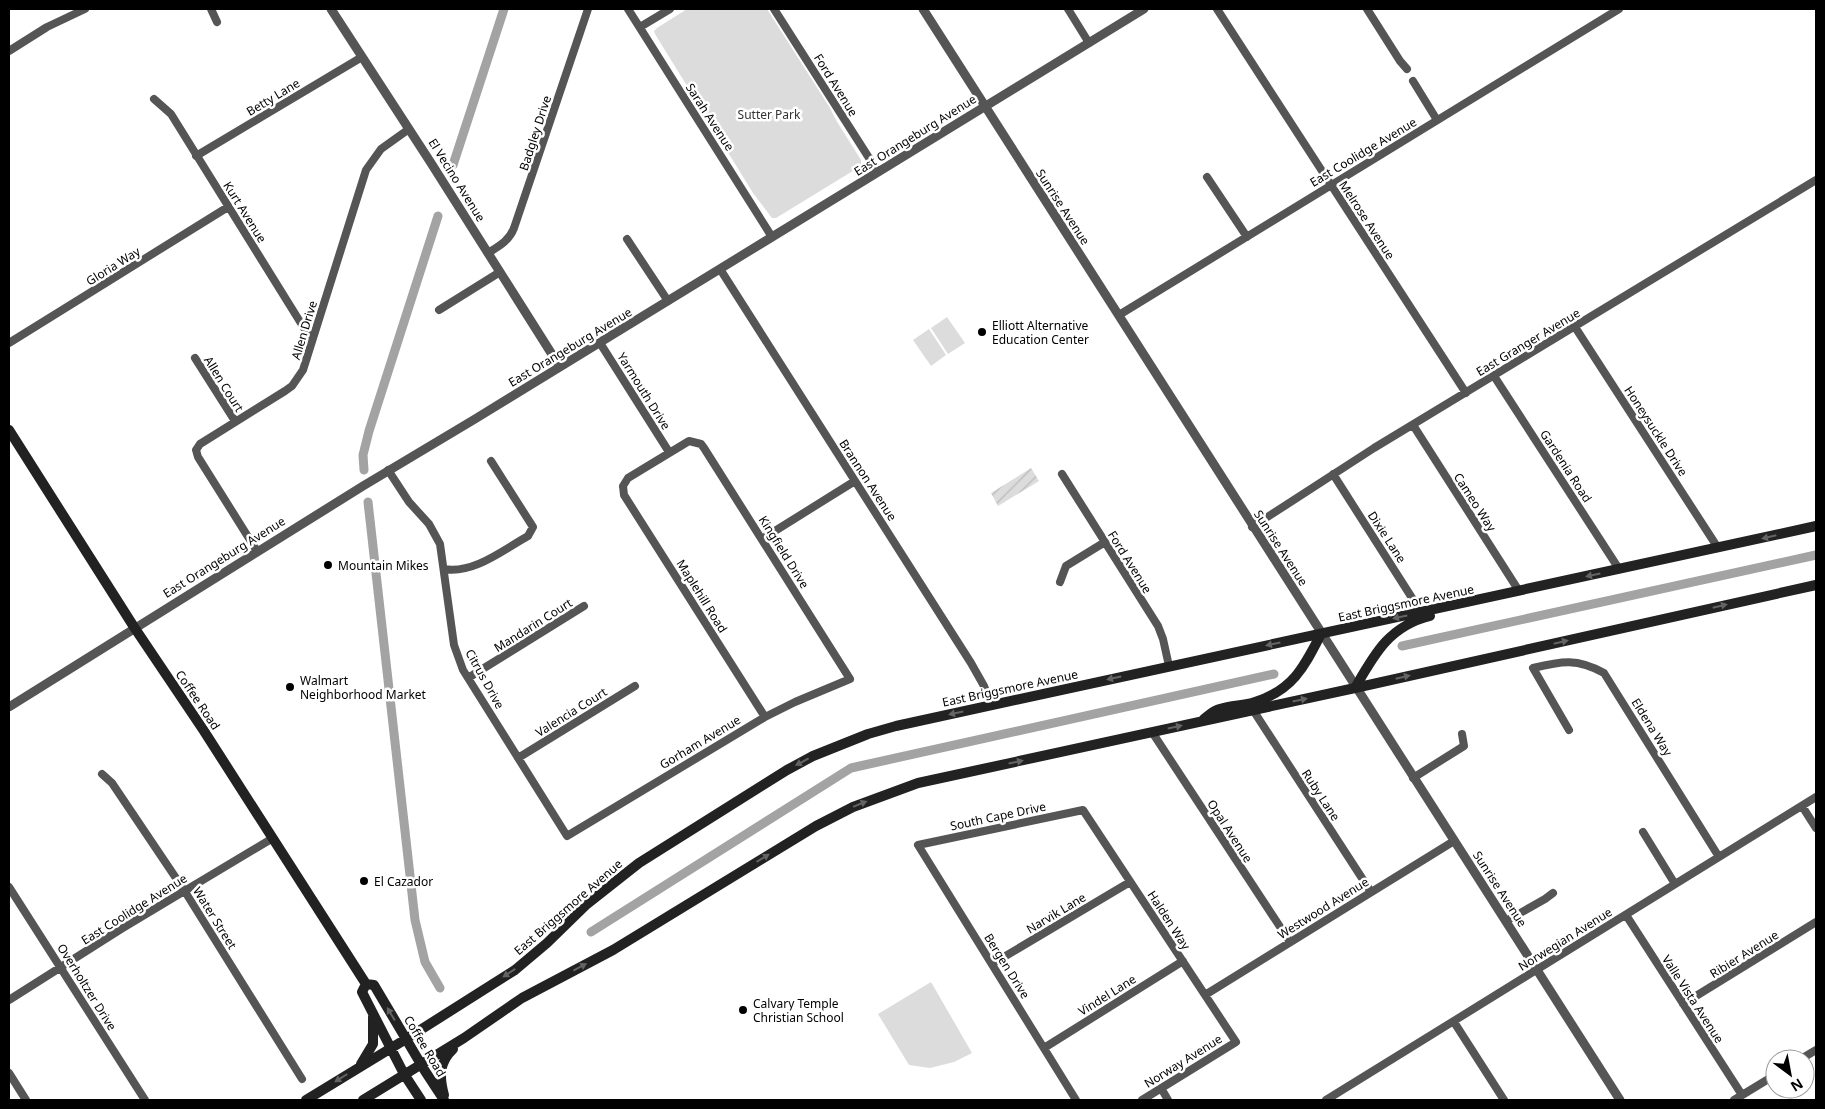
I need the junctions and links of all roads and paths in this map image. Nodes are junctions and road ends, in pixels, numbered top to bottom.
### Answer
1 (85, 9) edge
2 (211, 9) edge
3 (331, 9) edge
4 (588, 9) edge
5 (628, 9) edge
6 (670, 9) edge
7 (774, 9) edge
8 (922, 9) edge
9 (1068, 9) edge
10 (1144, 9) edge
11 (1217, 9) edge
12 (1367, 9) edge
13 (1619, 9) edge
14 (217, 22) dead end
15 (640, 27) junction
16 (1089, 42) junction
17 (9, 51) edge
18 (362, 57) junction
19 (1407, 69) dead end
20 (1413, 81) dead end
21 (154, 99) dead end
22 (985, 107) junction
23 (1437, 120) junction
24 (409, 129) junction
25 (196, 156) junction
26 (878, 172) junction
27 (1207, 177) dead end
28 (1816, 180) edge
29 (1332, 185) junction
30 (228, 207) junction
31 (772, 237) junction
32 (1247, 237) junction
33 (627, 239) dead end
34 (488, 253) junction
35 (720, 269) junction
36 (500, 272) junction
37 (668, 301) junction
38 (439, 310) dead end
39 (1119, 315) junction
40 (1575, 327) junction
41 (312, 340) junction
42 (9, 343) edge
43 (600, 343) junction
44 (195, 358) dead end
45 (560, 367) junction
46 (1494, 376) junction
47 (1466, 393) junction
48 (235, 421) junction
49 (1412, 425) junction
50 (9, 430) edge
51 (669, 452) junction
52 (491, 461) dead end
53 (388, 470) junction
54 (1062, 474) dead end
55 (1333, 474) junction
56 (855, 481) junction
57 (1252, 526) junction
58 (1816, 526) edge
59 (762, 539) junction
60 (1104, 542) junction
61 (1718, 548) junction
62 (257, 551) junction
63 (444, 569) junction
64 (1619, 569) junction
65 (1060, 582) dead end
66 (1816, 585) edge
67 (1519, 591) junction
68 (1468, 602) junction
69 (584, 606) dead end
70 (1421, 612) junction
71 (134, 627) junction
72 (1321, 634) junction
73 (1169, 666) junction
74 (468, 678) junction
75 (850, 679) joint
76 (635, 686) dead end
77 (1355, 688) junction
78 (991, 705) junction
79 (9, 707) edge
80 (1253, 710) junction
81 (765, 717) junction
82 (1199, 722) junction
83 (1569, 730) dead end
84 (1152, 732) junction
85 (1462, 734) dead end
86 (518, 758) junction
87 (102, 774) dead end
88 (1413, 778) junction
89 (1816, 797) edge
90 (1802, 806) junction
91 (1083, 810) joint
92 (1816, 828) edge
93 (1643, 832) dead end
94 (568, 836) joint
95 (273, 838) junction
96 (1454, 841) junction
97 (918, 845) joint
98 (1719, 857) junction
99 (1130, 882) junction
100 (1675, 884) junction
101 (9, 887) edge
102 (184, 890) junction
103 (1371, 892) junction
104 (1553, 893) dead end
105 (1626, 915) junction
106 (1506, 921) junction
107 (1816, 922) edge
108 (1290, 942) junction
109 (1183, 962) junction
110 (992, 964) junction
111 (61, 968) junction
112 (1536, 970) junction
113 (366, 984) junction
114 (1205, 995) junction
115 (9, 1000) edge
116 (1683, 1004) junction
117 (373, 1013) junction
118 (1454, 1022) junction
119 (464, 1038) junction
120 (406, 1039) junction
121 (1236, 1042) joint
122 (1044, 1048) junction
123 (391, 1049) junction
124 (421, 1064) junction
125 (357, 1068) junction
126 (9, 1073) edge
127 (404, 1074) junction
128 (302, 1079) dead end
129 (1765, 1081) edge
130 (1161, 1088) junction
131 (1742, 1096) junction
132 (26, 1100) edge
133 (145, 1100) edge
134 (306, 1100) edge
135 (363, 1100) edge
136 (421, 1100) edge
137 (445, 1100) edge
138 (1076, 1100) edge
139 (1142, 1100) edge
140 (1168, 1100) edge
141 (1326, 1100) edge
142 (1504, 1100) edge
143 (1620, 1100) edge
144 (1734, 1100) edge

1 - 17 street
2 - 14 street
3 - 18 street, El Vecino Avenue
4 - 34 street, Badgley Drive
5 - 15 street, Sarah Avenue
6 - 15 street
7 - 26 street, Ford Avenue
8 - 22 street, Sunrise Avenue
9 - 16 street
10 - 16 street, East Orangeburg Avenue
11 - 29 street, Melrose Avenue
12 - 19 street
13 - 23 street, East Coolidge Avenue
15 - 31 street, Sarah Avenue
16 - 22 street, East Orangeburg Avenue
18 - 24 street, El Vecino Avenue
18 - 25 street, Betty Lane
20 - 23 street
21 - 25 street, Kurt Avenue
22 - 26 street, East Orangeburg Avenue
22 - 39 street, Sunrise Avenue
23 - 29 street, East Coolidge Avenue
24 - 34 street, El Vecino Avenue
24 - 41 street, Allen Drive
25 - 30 street, Kurt Avenue
26 - 31 street, East Orangeburg Avenue
27 - 32 street
28 - 40 street, East Granger Avenue
29 - 32 street, East Coolidge Avenue
29 - 47 street, Melrose Avenue
30 - 41 street, Kurt Avenue
30 - 42 street, Gloria Way
31 - 35 street, East Orangeburg Avenue
32 - 39 street, East Coolidge Avenue
33 - 37 street
34 - 36 street, El Vecino Avenue
35 - 37 street, East Orangeburg Avenue
35 - 56 street, Brannon Avenue
36 - 38 street
36 - 45 street, El Vecino Avenue
37 - 43 street, East Orangeburg Avenue
39 - 57 street, Sunrise Avenue
40 - 46 street, East Granger Avenue
40 - 61 street, Honeysuckle Drive
41 - 48 street, Allen Drive
43 - 45 street, East Orangeburg Avenue
43 - 51 street, Yarmouth Drive
44 - 48 street, Allen Court
45 - 53 street, East Orangeburg Avenue
46 - 47 street, East Granger Avenue
46 - 64 street, Gardenia Road
47 - 49 street, East Granger Avenue
48 - 62 street, Allen Drive
49 - 55 street, East Granger Avenue
49 - 67 street, Cameo Way
50 - 71 main road, Coffee Road
51 - 59 street, Kingfield Drive
51 - 81 street, Maplehill Road
52 - 63 street
53 - 62 street, East Orangeburg Avenue
53 - 63 street, Citrus Drive
54 - 60 street, Ford Avenue
55 - 57 street, East Granger Avenue
55 - 70 street, Dixie Lane
56 - 59 street
56 - 78 street, Brannon Avenue
57 - 72 street, Sunrise Avenue
58 -> 61 main road, East Briggsmore Avenue
59 - 75 street, Kingfield Drive
60 - 65 street
60 - 73 street, Ford Avenue
61 - 64 main road, East Briggsmore Avenue
62 - 71 street, East Orangeburg Avenue
63 - 74 street, Citrus Drive
64 -> 67 main road, East Briggsmore Avenue
77 -> 66 main road
67 - 68 main road, East Briggsmore Avenue
68 - 70 main road, East Briggsmore Avenue
68 - 77 main road
69 - 74 street, Mandarin Court
70 -> 72 main road, East Briggsmore Avenue
71 - 79 street, East Orangeburg Avenue
71 - 95 main road, Coffee Road
72 -> 73 main road, East Briggsmore Avenue
72 - 77 street, Sunrise Avenue
72 - 82 main road
73 -> 78 main road, East Briggsmore Avenue
74 - 86 street, Citrus Drive
75 - 81 street, Gorham Avenue
76 - 86 street, Valencia Court
80 -> 77 main road
77 - 88 street, Sunrise Avenue
78 -> 120 main road, East Briggsmore Avenue
80 - 82 main road
80 - 103 street, Ruby Lane
81 - 94 street, Gorham Avenue
84 -> 82 main road
83 - 98 street, Eldena Way
84 - 108 street, Opal Avenue
119 -> 84 main road
85 - 88 street
86 - 94 street, Citrus Drive
87 - 102 street, Water Street
88 - 96 street, Sunrise Avenue
89 - 90 street, Norwegian Avenue
90 - 92 street
90 - 98 street, Norwegian Avenue
91 - 97 street, South Cape Drive
91 - 99 street, Halden Way
93 - 100 street
95 - 102 street, East Coolidge Avenue
95 - 113 main road, Coffee Road
96 - 103 street, Westwood Avenue
96 - 106 street, Sunrise Avenue
97 - 110 street, Bergen Drive
98 - 100 street, Norwegian Avenue
99 - 109 street, Halden Way
99 - 110 street, Narvik Lane
100 - 105 street, Norwegian Avenue
101 - 111 street, Overholtzer Drive
102 - 111 street, East Coolidge Avenue
102 - 128 street, Water Street
103 - 108 street, Westwood Avenue
104 - 106 street
105 - 112 street, Norwegian Avenue
105 - 116 street, Valle Vista Avenue
106 - 112 street, Sunrise Avenue
107 - 116 street, Ribier Avenue
108 - 114 street, Westwood Avenue
109 - 114 street, Halden Way
109 - 122 street, Vindel Lane
110 - 122 street, Bergen Drive
111 - 115 street, East Coolidge Avenue
111 - 133 street, Overholtzer Drive
112 - 118 street, Norwegian Avenue
112 - 143 street, Sunrise Avenue
113 - 117 main road, Coffee Road
120 -> 113 main road, Coffee Road
114 - 121 street, Halden Way
116 - 131 street, Valle Vista Avenue
117 - 123 main road, Coffee Road
117 - 125 main road
118 - 141 street, Norwegian Avenue
118 - 142 street
119 - 124 main road
119 - 137 main road
120 - 123 main road, East Briggsmore Avenue
120 - 124 main road, Coffee Road
121 - 130 street, Norway Avenue
122 - 138 street, Bergen Drive
123 - 125 main road, East Briggsmore Avenue
123 - 127 main road, Coffee Road
124 - 127 main road
124 - 137 main road, Coffee Road
125 -> 134 main road, East Briggsmore Avenue
126 - 132 street
127 - 135 main road
127 - 136 main road, Coffee Road
129 - 131 street
130 - 139 street, Norway Avenue
130 - 140 street
131 - 144 street

